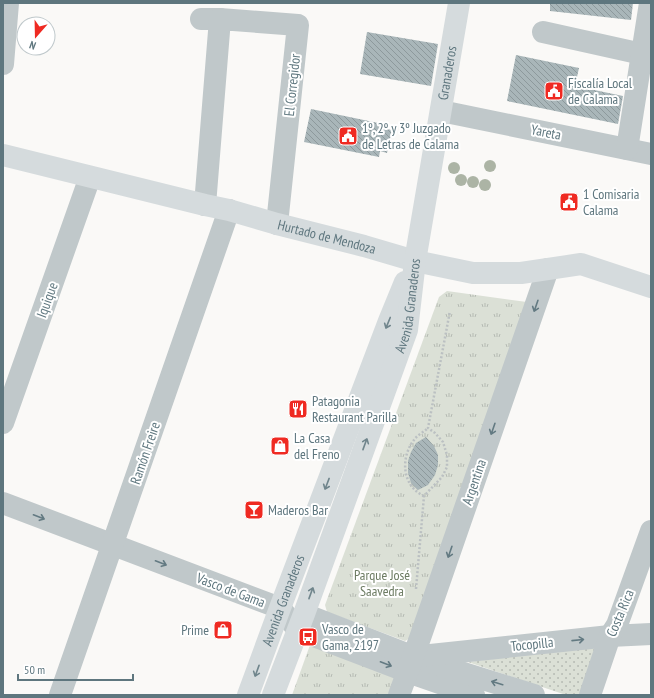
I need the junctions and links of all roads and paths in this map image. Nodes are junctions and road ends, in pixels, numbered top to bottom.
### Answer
1 (8, 3) edge
2 (459, 3) edge
3 (650, 3) edge
4 (543, 32) dead end
5 (642, 54) junction
6 (3, 64) edge
7 (441, 111) junction
8 (627, 149) junction
9 (651, 154) edge
10 (3, 155) edge
11 (90, 177) junction
12 (205, 205) junction
13 (229, 210) junction
14 (277, 224) junction
15 (415, 261) junction
16 (548, 269) junction
17 (651, 288) edge
18 (450, 310) dead end
19 (3, 423) edge
20 (428, 428) junction
21 (424, 496) junction
22 (3, 503) edge
23 (651, 531) edge
24 (113, 544) junction
25 (416, 592) dead end
26 (280, 608) junction
27 (301, 622) junction
28 (651, 634) edge
29 (610, 636) junction
30 (411, 664) junction
31 (60, 695) edge
32 (248, 695) edge
33 (273, 695) edge
34 (400, 695) edge
35 (474, 695) edge
36 (534, 695) edge
37 (590, 695) edge

1 - 6 street
2 - 7 main road, Granaderos
3 - 5 street
4 - 5 street
5 - 8 street
7 - 8 street, Yareta
7 - 15 main road, Granaderos
8 - 9 street, Yareta
10 - 11 main road, Hurtado de Mendoza
11 - 12 main road, Hurtado de Mendoza
11 - 19 street, Iquique
12 - 13 main road, Hurtado de Mendoza
12 - 14 street, El Corregidor
13 - 14 main road, Hurtado de Mendoza
13 - 24 street, Ramón Freire
14 - 15 main road, Hurtado de Mendoza
15 - 16 main road, Hurtado de Mendoza
15 -> 26 main road, Avenida Granaderos
27 -> 15 main road, Avenida Granaderos
16 - 17 main road, Hurtado de Mendoza
16 -> 30 street, Argentina
18 - 20 path
20 - 21 path
20 - 21 path
21 - 25 path
22 -> 24 street, Vasco de Gama
23 - 29 street, Costa Rica
24 -> 26 street, Vasco de Gama
24 - 31 street, Ramón Freire
26 - 27 street, Vasco de Gama
26 -> 32 main road, Avenida Granaderos
27 - 30 street, Vasco de Gama
27 - 33 main road, Avenida Granaderos
28 - 29 street, Tocopilla
30 -> 29 street, Tocopilla
29 - 37 street, Costa Rica
30 - 34 street, Argentina
30 - 35 street, Vasco de Gama
36 -> 30 street, Vasco de Gama

